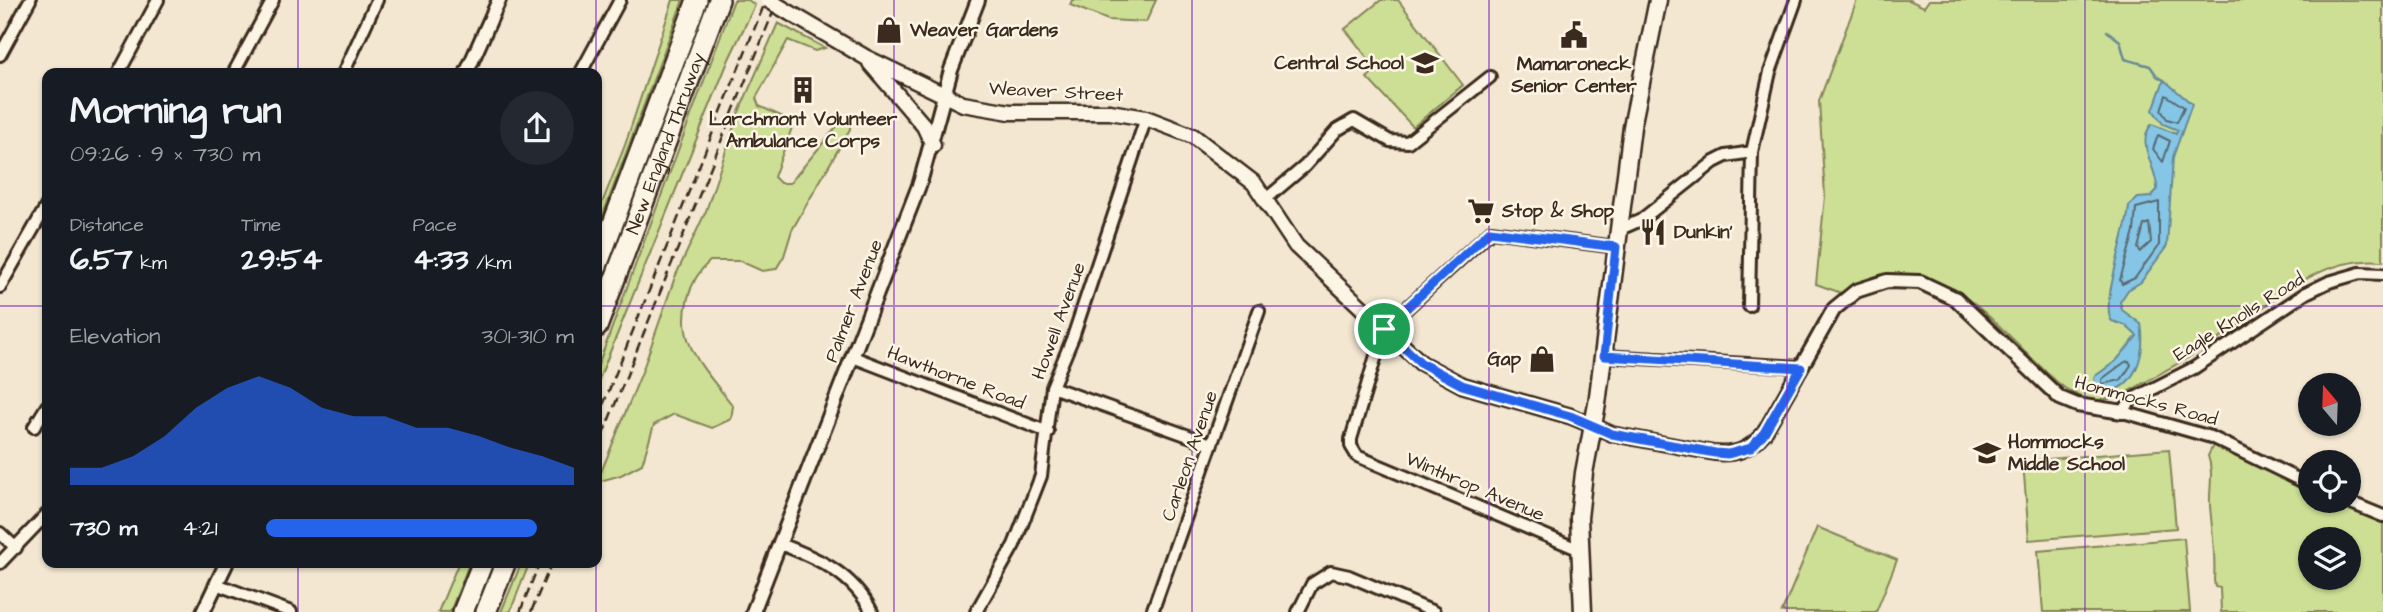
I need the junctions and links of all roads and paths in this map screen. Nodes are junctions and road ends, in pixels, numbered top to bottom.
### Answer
1 (30, 0) edge
2 (158, 0) edge
3 (273, 0) edge
4 (377, 0) edge
5 (499, 0) edge
6 (620, 0) edge
7 (696, 0) edge
8 (719, 0) edge
9 (768, 0) edge
10 (978, 0) edge
11 (1658, 0) edge
12 (1796, 0) edge
13 (0, 55) edge
14 (865, 57) junction
15 (121, 68) edge
16 (236, 68) edge
17 (346, 68) edge
18 (469, 68) edge
19 (583, 68) edge
20 (1490, 76) dead end
21 (946, 96) junction
22 (1146, 118) junction
23 (933, 145) junction
24 (1752, 152) junction
25 (1266, 199) junction
26 (42, 214) edge
27 (1618, 230) junction
28 (1616, 247) junction
29 (602, 253) edge
30 (2383, 274) edge
31 (0, 287) edge
32 (1749, 306) dead end
33 (1259, 311) dead end
34 (602, 314) edge
35 (1384, 329) junction
36 (1604, 356) junction
37 (853, 357) junction
38 (1801, 368) junction
39 (1052, 387) junction
40 (2123, 412) junction
41 (42, 414) edge
42 (1592, 425) junction
43 (34, 427) dead end
44 (1048, 432) junction
45 (1211, 444) junction
46 (2298, 479) edge
47 (2361, 507) edge
48 (2383, 516) edge
49 (42, 519) edge
50 (0, 533) edge
51 (780, 544) junction
52 (16, 548) junction
53 (1580, 550) junction
54 (0, 563) edge
55 (224, 568) edge
56 (480, 568) edge
57 (503, 568) edge
58 (216, 584) junction
59 (203, 612) edge
60 (291, 612) edge
61 (463, 612) edge
62 (486, 612) edge
63 (753, 612) edge
64 (872, 612) edge
65 (976, 612) edge
66 (1152, 612) edge
67 (1298, 612) edge
68 (1434, 612) edge
69 (1583, 612) edge

1 - 13 street
2 - 15 street
3 - 16 street
4 - 17 street
5 - 18 street
6 - 19 street
7 - 29 highway, New England Thruway
8 - 34 highway, New England Thruway
9 - 14 main road, Weaver Street, bridge
10 - 21 street, Palmer Avenue
11 - 27 main road
12 - 24 street
14 - 21 main road, Weaver Street
14 - 23 main road
20 - 25 street
21 - 22 main road, Weaver Street
21 - 23 street, Palmer Avenue
22 - 25 main road, Weaver Street
22 - 39 street, Howell Avenue
23 - 37 street, Palmer Avenue
24 - 27 street
24 - 32 street
25 - 35 main road, Weaver Street
26 - 31 street
27 - 28 main road
28 - 35 street
28 - 36 main road
30 - 40 street, Eagle Knolls Road
33 - 45 street, Carleon Avenue
35 - 42 main road, Weaver Street
35 - 53 street, Winthrop Avenue
36 - 38 street
36 - 42 main road
37 - 44 street, Hawthorne Road
37 - 51 street, Palmer Avenue
38 - 40 street, Hommocks Road
38 - 42 street, Hommocks Road
39 - 44 street, Howell Avenue
39 - 45 street
40 - 46 street, Hommocks Road
41 - 43 street
42 - 53 main road
44 - 65 street, Howell Avenue
45 - 66 street, Carleon Avenue
47 - 48 street
49 - 52 street
50 - 52 street
51 - 63 street, Palmer Avenue
51 - 64 street
52 - 54 street
53 - 69 main road
55 - 58 street
56 - 61 highway
57 - 62 highway
58 - 59 street
58 - 60 street
67 - 68 street

